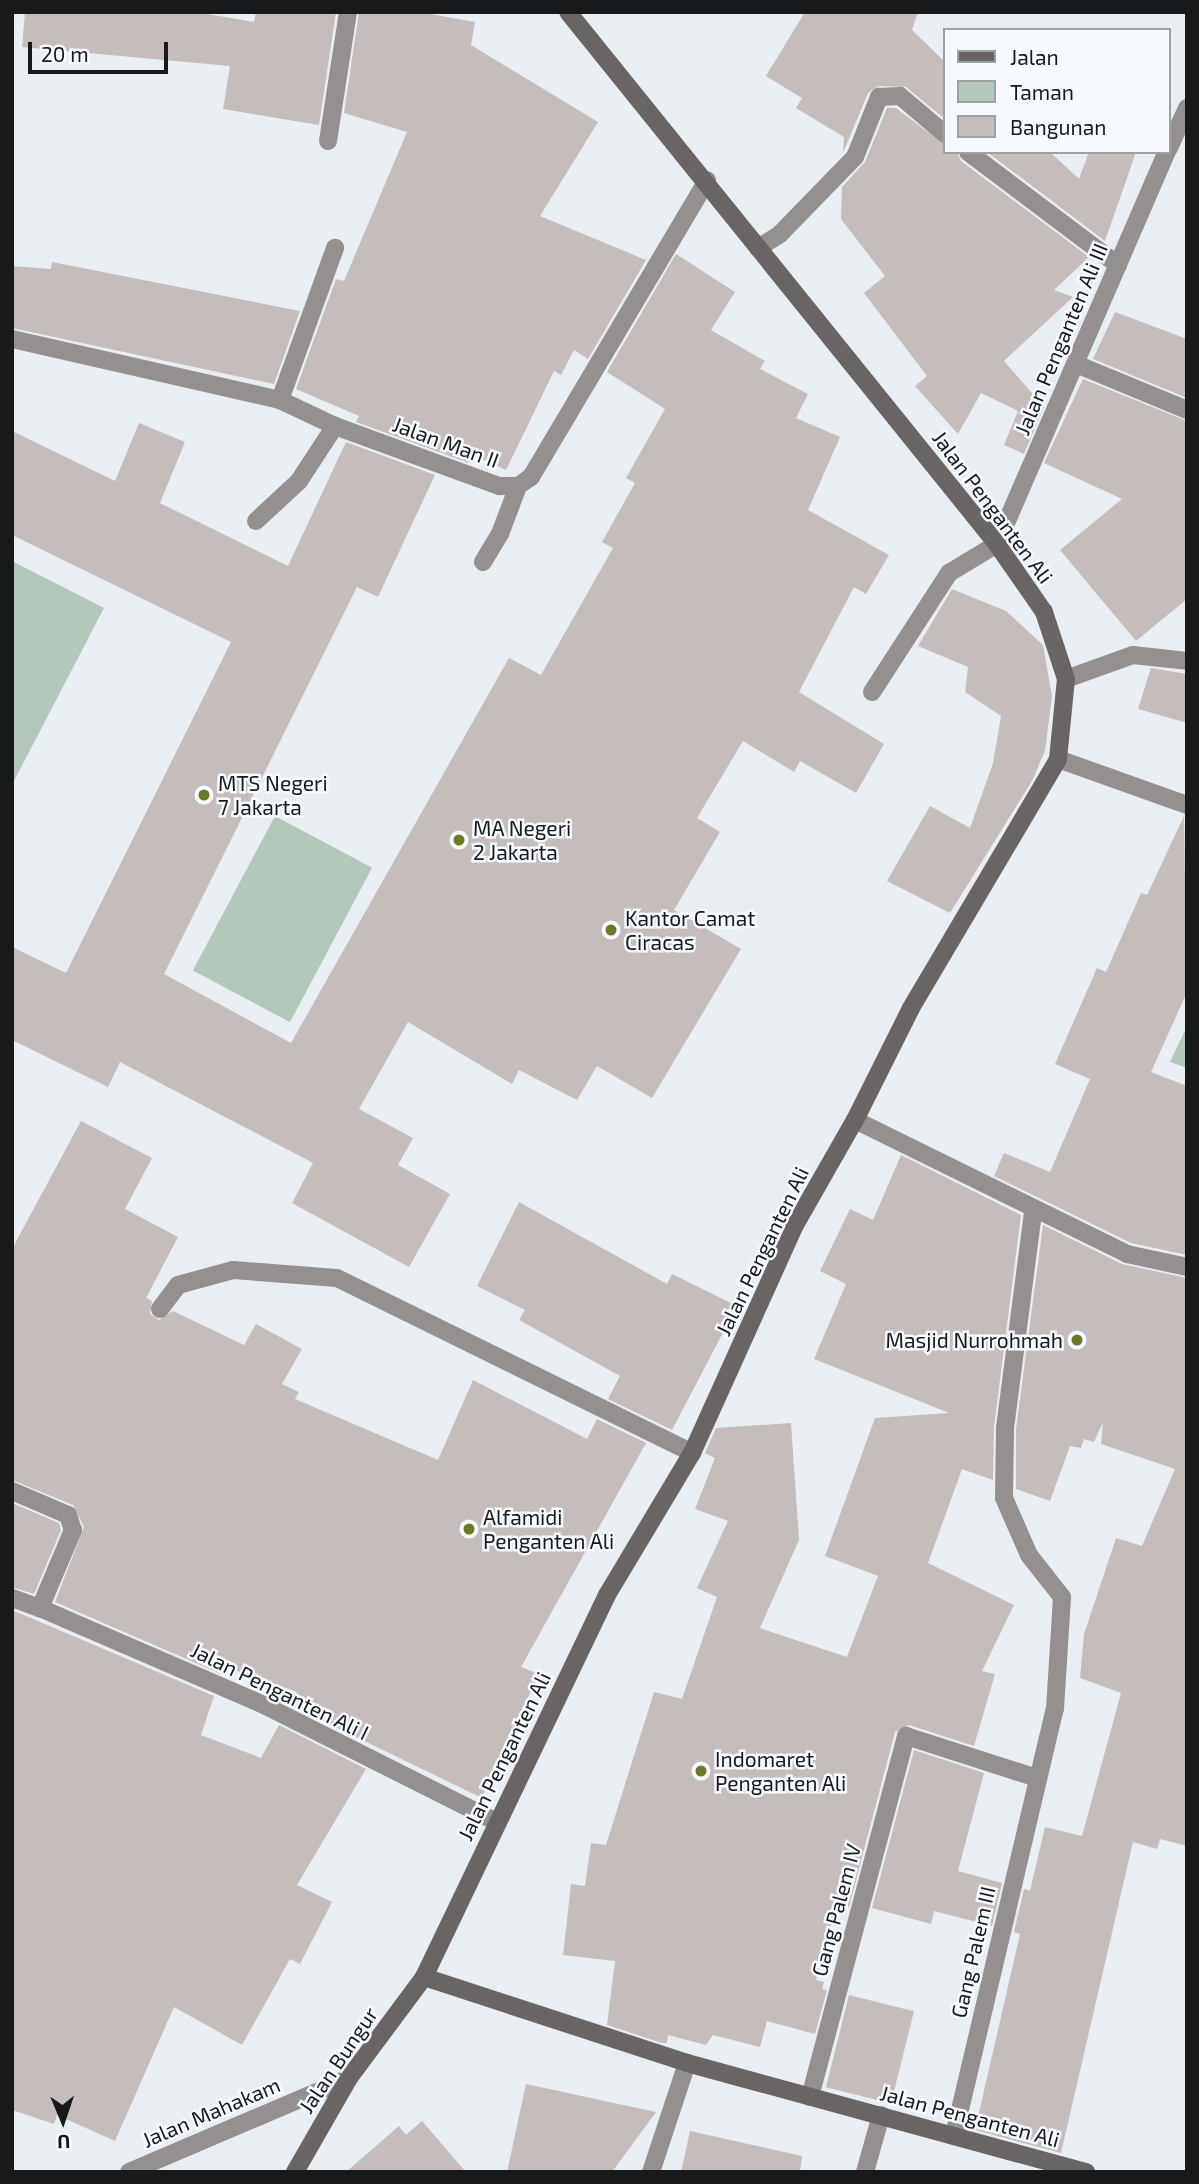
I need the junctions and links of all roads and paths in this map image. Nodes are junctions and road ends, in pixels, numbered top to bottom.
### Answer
1 (348, 12) edge
2 (568, 12) edge
3 (1187, 108) edge
4 (944, 133) edge
5 (328, 141) dead end
6 (1171, 143) edge
7 (971, 154) edge
8 (1166, 154) edge
9 (707, 180) junction
10 (335, 248) dead end
11 (758, 248) junction
12 (1118, 265) junction
13 (12, 339) edge
14 (1076, 364) junction
15 (281, 400) junction
16 (1187, 410) edge
17 (335, 426) junction
18 (518, 486) junction
19 (256, 521) dead end
20 (997, 544) junction
21 (483, 562) dead end
22 (1187, 661) edge
23 (1066, 679) junction
24 (872, 692) dead end
25 (1058, 759) junction
26 (1187, 805) edge
27 (855, 1120) junction
28 (1033, 1212) junction
29 (1187, 1267) edge
30 (160, 1309) dead end
31 (692, 1453) junction
32 (12, 1491) edge
33 (12, 1598) edge
34 (40, 1608) junction
35 (1037, 1779) junction
36 (497, 1822) junction
37 (424, 1977) junction
38 (687, 2063) junction
39 (349, 2078) junction
40 (810, 2097) junction
41 (881, 2115) junction
42 (954, 2135) junction
43 (1044, 2166) edge
44 (129, 2172) edge
45 (295, 2172) edge
46 (651, 2172) edge
47 (865, 2172) edge
48 (1086, 2172) edge

1 - 5 street
2 - 9 street, Jalan Penganten Ali
3 - 6 street, Jalan Penganten Ali III
4 - 11 street
7 - 12 street
8 - 12 street, Jalan Penganten Ali III
9 - 11 street, Jalan Penganten Ali
9 - 18 street, Jalan Man II
10 - 15 street
11 - 20 street, Jalan Penganten Ali
12 - 14 street, Jalan Penganten Ali III
13 - 15 street, Jalan Man II
14 - 16 street
14 - 20 street, Jalan Penganten Ali III
15 - 17 street, Jalan Man II
17 - 18 street, Jalan Man II
17 - 19 street
18 - 21 street
20 - 23 street, Jalan Penganten Ali
20 - 24 street
22 - 23 street
23 - 25 street, Jalan Penganten Ali
25 - 26 street
25 - 27 street, Jalan Penganten Ali
27 - 28 street
27 - 31 street, Jalan Penganten Ali
28 - 29 street
28 - 35 street, Gang Palem III
30 - 31 street
31 - 36 street, Jalan Penganten Ali
32 - 34 street
33 - 34 street, Jalan Penganten Ali I
34 - 36 street, Jalan Penganten Ali I
35 - 40 street, Gang Palem IV
35 - 42 street, Gang Palem III
36 - 37 street, Jalan Penganten Ali
37 - 38 street, Jalan Penganten Ali
37 - 39 street, Jalan Bungur
38 - 40 street, Jalan Penganten Ali
38 - 46 street
39 - 44 street, Jalan Mahakam
39 - 45 street, Jalan Bungur
40 - 41 street, Jalan Penganten Ali
41 - 42 street, Jalan Penganten Ali
41 - 47 street
42 - 43 street, Jalan Penganten Ali
43 - 48 street, Jalan Penganten Ali

